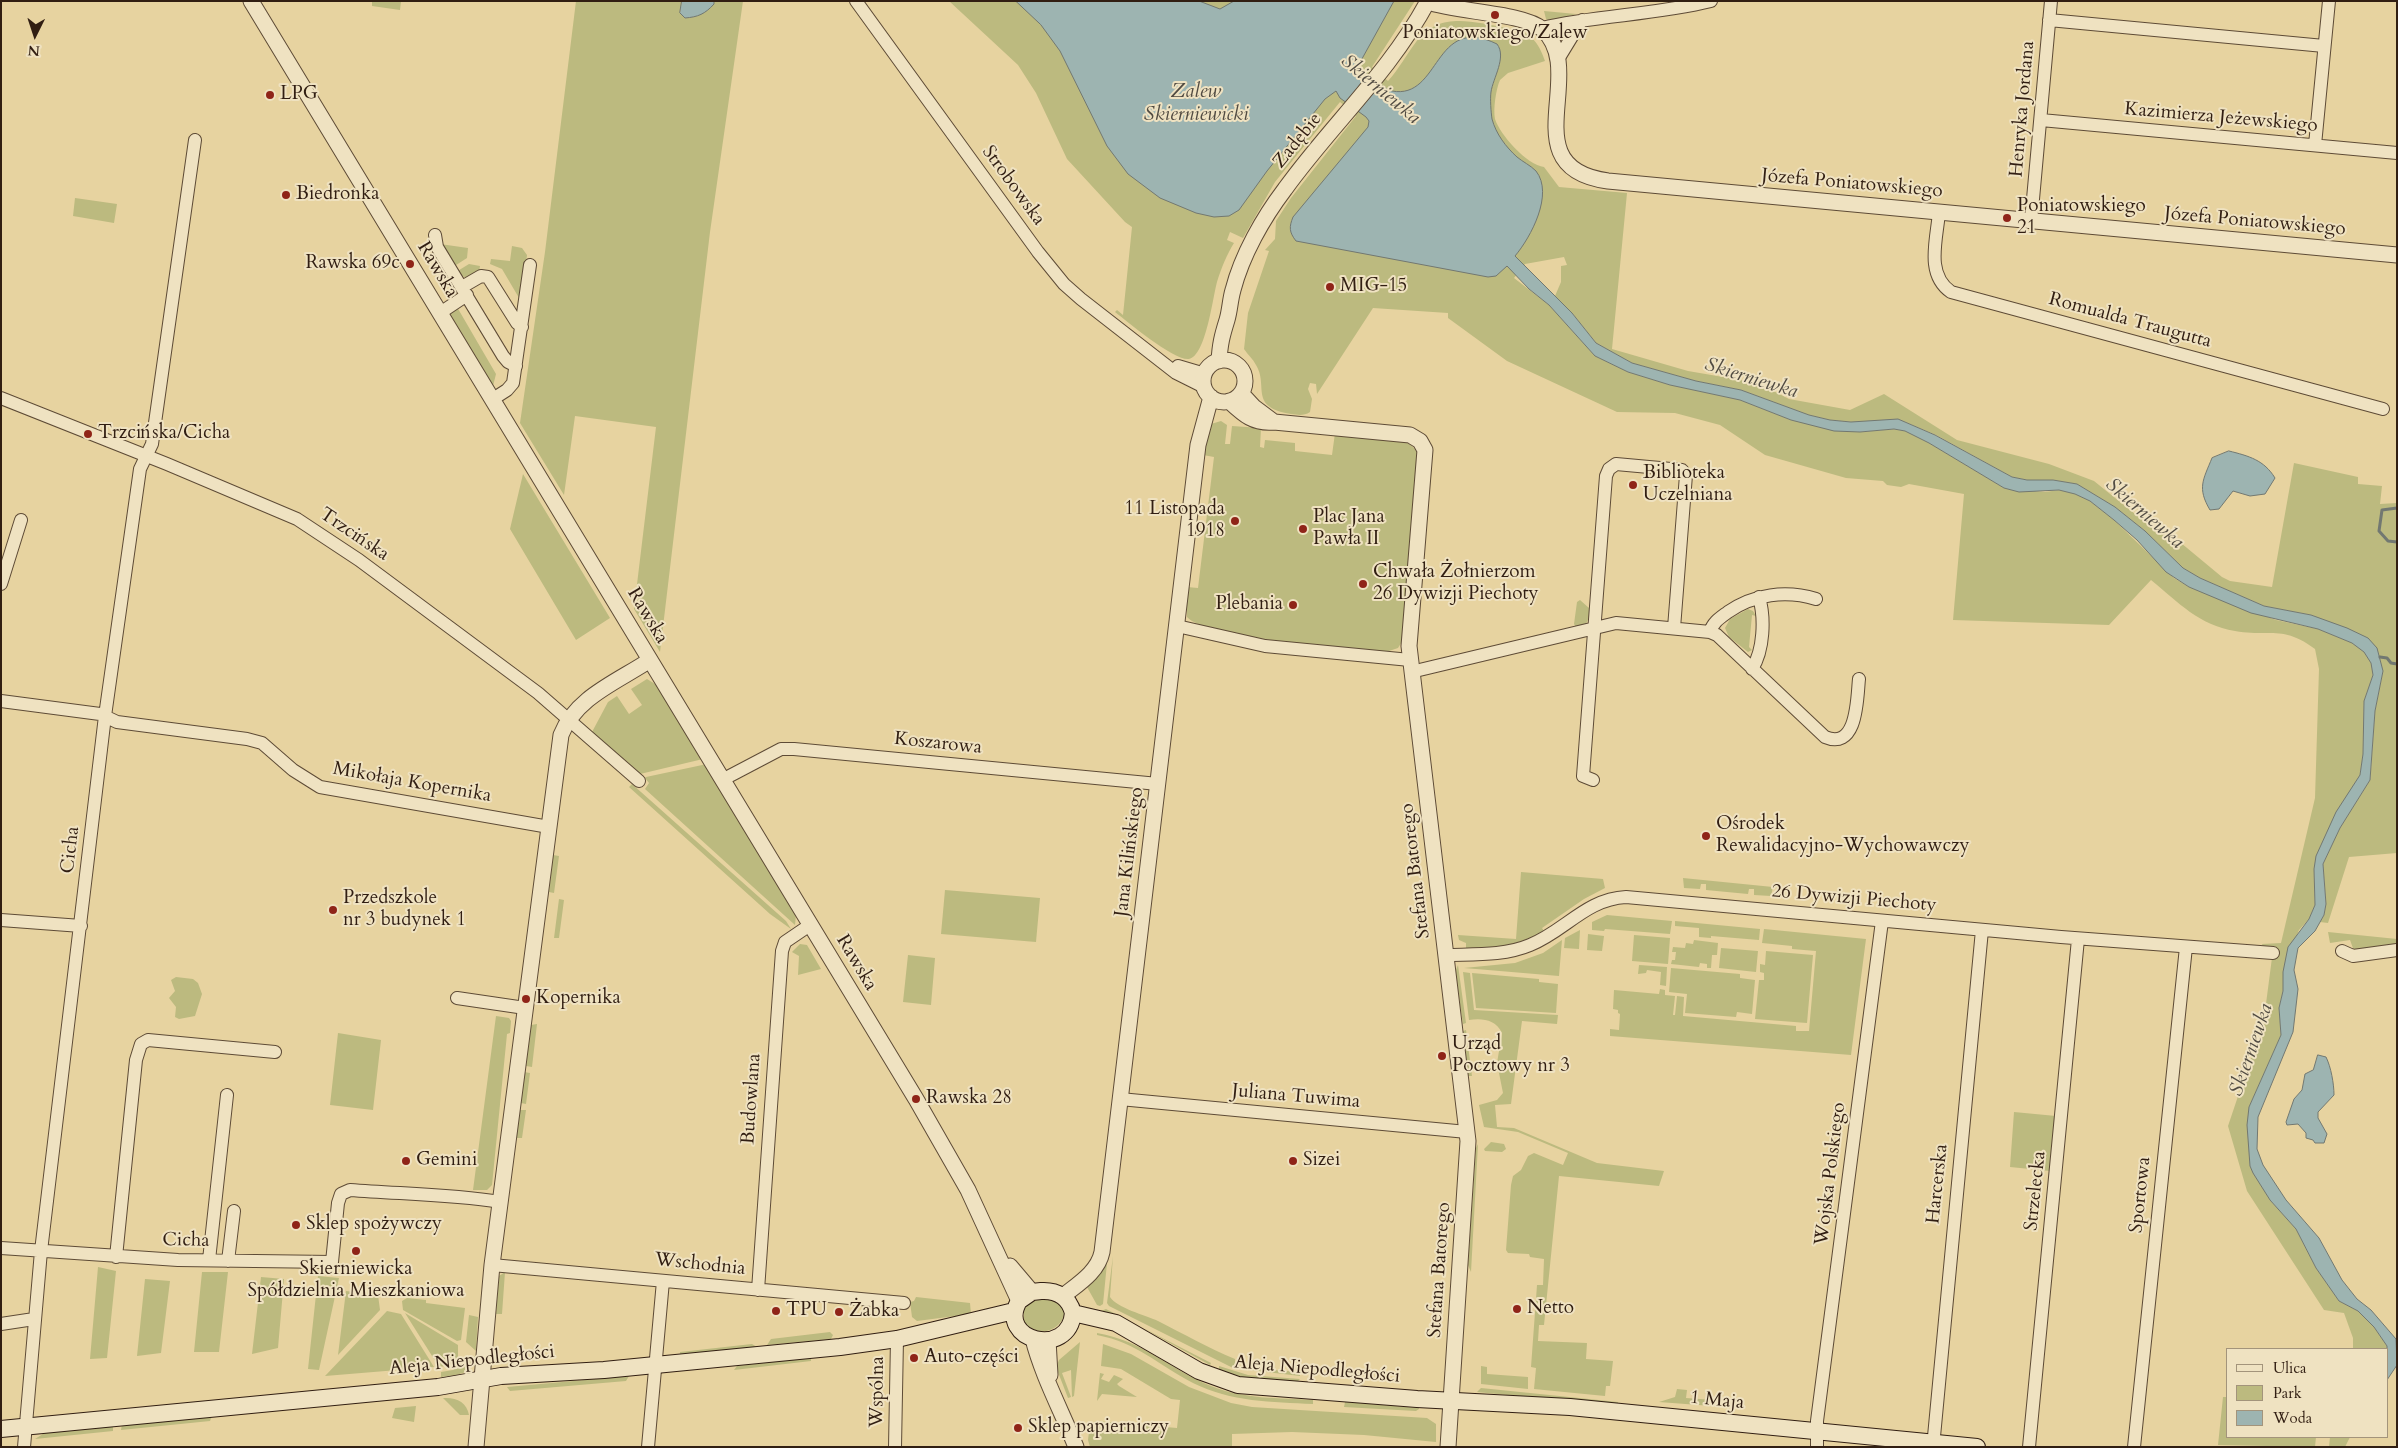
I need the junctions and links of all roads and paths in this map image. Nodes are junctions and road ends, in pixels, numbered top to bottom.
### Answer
1 (251, 1) edge
2 (856, 1) edge
3 (1428, 1) edge
4 (1711, 1) edge
5 (2051, 1) edge
6 (2328, 1) edge
7 (1582, 20) junction
8 (2049, 20) junction
9 (1542, 28) junction
10 (2324, 46) junction
11 (1558, 61) junction
12 (2041, 120) junction
13 (195, 140) dead end
14 (2315, 145) junction
15 (2397, 153) edge
16 (1939, 212) junction
17 (2031, 221) junction
18 (435, 235) dead end
19 (2397, 255) edge
20 (530, 265) dead end
21 (464, 291) junction
22 (440, 313) junction
23 (522, 327) junction
24 (1224, 361) junction
25 (516, 366) junction
26 (1207, 386) junction
27 (1241, 393) junction
28 (1, 398) edge
29 (492, 399) junction
30 (1228, 401) junction
31 (2382, 409) dead end
32 (1274, 422) junction
33 (148, 456) junction
34 (21, 520) dead end
35 (1, 584) edge
36 (1759, 597) junction
37 (1816, 599) dead end
38 (1177, 626) junction
39 (1595, 628) junction
40 (1674, 628) junction
41 (1710, 632) junction
42 (650, 660) junction
43 (1411, 666) junction
44 (1752, 668) junction
45 (1859, 679) dead end
46 (1, 701) edge
47 (105, 716) junction
48 (568, 719) junction
49 (722, 780) junction
50 (1593, 780) dead end
51 (639, 781) dead end
52 (1158, 784) junction
53 (549, 827) junction
54 (1, 920) edge
55 (1882, 921) junction
56 (810, 925) junction
57 (81, 926) junction
58 (1982, 930) junction
59 (2078, 939) junction
60 (2186, 947) junction
61 (2397, 950) edge
62 (2342, 951) dead end
63 (2273, 953) dead end
64 (1446, 955) junction
65 (457, 998) dead end
66 (525, 1008) junction
67 (275, 1052) dead end
68 (227, 1095) dead end
69 (1120, 1099) junction
70 (1468, 1132) junction
71 (500, 1202) junction
72 (234, 1211) dead end
73 (1, 1248) edge
74 (40, 1251) junction
75 (116, 1257) junction
76 (209, 1260) junction
77 (228, 1261) junction
78 (492, 1265) junction
79 (663, 1281) junction
80 (758, 1290) junction
81 (1063, 1296) junction
82 (904, 1303) dead end
83 (1020, 1308) junction
84 (1072, 1319) junction
85 (34, 1320) junction
86 (1, 1324) edge
87 (897, 1339) junction
88 (1041, 1339) junction
89 (655, 1364) junction
90 (482, 1380) junction
91 (1452, 1401) junction
92 (25, 1426) junction
93 (1, 1428) edge
94 (1817, 1439) edge
95 (1933, 1445) edge
96 (24, 1447) edge
97 (476, 1447) edge
98 (648, 1447) edge
99 (895, 1447) edge
100 (1076, 1447) edge
101 (1448, 1447) edge
102 (1978, 1447) edge
103 (2029, 1447) edge
104 (2134, 1447) edge

1 - 22 street, Rawska
2 - 26 street, Strobowska
3 - 9 street
3 - 24 street, Zadębie
4 - 7 street
5 - 8 street, Henryka Jordana
6 - 10 street
7 - 9 street
7 - 11 street
8 - 10 street
8 - 12 street, Henryka Jordana
9 - 11 street, Józefa Poniatowskiego
10 - 14 street
11 - 16 street, Józefa Poniatowskiego
12 - 14 street, Kazimierza Jeżewskiego
12 - 17 street, Henryka Jordana
13 - 33 street, Cicha
14 - 15 street, Kazimierza Jeżewskiego
16 - 17 street, Józefa Poniatowskiego
16 - 31 street, Romualda Traugutta
17 - 19 street, Józefa Poniatowskiego
18 - 21 street
20 - 23 street
21 - 22 street
21 - 23 street
21 - 25 street
22 - 29 street, Rawska
23 - 25 street
24 - 26 street
24 - 27 street
25 - 29 street
26 - 30 street
26 - 38 street, Jana Kilińskiego
27 - 30 street
27 - 32 street
28 - 33 street, Trzcińska
29 - 42 street, Rawska
30 - 32 street, Stefana Batorego
32 - 43 street, Stefana Batorego
33 - 47 street, Cicha
33 - 48 street, Trzcińska
34 - 35 street
36 - 37 street
36 - 41 street
36 - 44 street
38 - 43 street
38 - 52 street, Jana Kilińskiego
39 - 40 street
39 - 40 street
39 - 43 street
39 - 50 street
40 - 41 street
41 - 44 street
42 - 48 street
42 - 49 street, Rawska
43 - 64 street, Stefana Batorego
44 - 45 street
46 - 47 street, Mikołaja Kopernika
47 - 53 street, Mikołaja Kopernika
47 - 57 street, Cicha
48 - 51 street, Trzcińska
48 - 53 street
49 - 52 street, Koszarowa
49 - 56 street, Rawska
52 - 69 street, Jana Kilińskiego
53 - 66 street
54 - 57 street
55 - 58 street, 26 Dywizji Piechoty
55 - 64 street, 26 Dywizji Piechoty
55 - 94 street, Wojska Polskiego
56 - 80 street, Budowlana
56 - 83 street, Rawska
57 - 74 street, Cicha
58 - 59 street, 26 Dywizji Piechoty
58 - 95 street, Harcerska
59 - 60 street, 26 Dywizji Piechoty
59 - 103 street, Strzelecka
60 - 63 street, 26 Dywizji Piechoty
60 - 104 street, Sportowa
61 - 62 street
64 - 70 street, Stefana Batorego
65 - 66 street
66 - 71 street
67 - 75 street
68 - 76 street
69 - 70 street, Juliana Tuwima
69 - 81 street, Jana Kilińskiego
70 - 91 street, Stefana Batorego
71 - 77 street, Cicha
71 - 78 street
72 - 77 street
73 - 74 street
74 - 75 street, Cicha
74 - 85 street, Cicha
75 - 76 street, Cicha
76 - 77 street, Cicha
78 - 79 street, Wschodnia
78 - 90 street
79 - 80 street, Wschodnia
79 - 89 street
80 - 82 street, Wschodnia
81 - 83 main road
81 - 84 main road
83 - 87 main road, Aleja Niepodległości
83 - 88 main road
84 - 88 main road
84 - 91 main road, Aleja Niepodległości
85 - 86 street
85 - 92 street, Cicha
87 - 89 main road, Aleja Niepodległości
87 - 99 street, Wspólna
88 - 100 street
89 - 90 main road, Aleja Niepodległości
89 - 98 street
90 - 92 main road, Aleja Niepodległości
90 - 97 street
91 - 94 main road, 1 Maja
91 - 101 street, Stefana Batorego
92 - 93 main road, Aleja Niepodległości
92 - 96 street, Cicha
94 - 95 main road, 1 Maja
95 - 102 main road, 1 Maja

